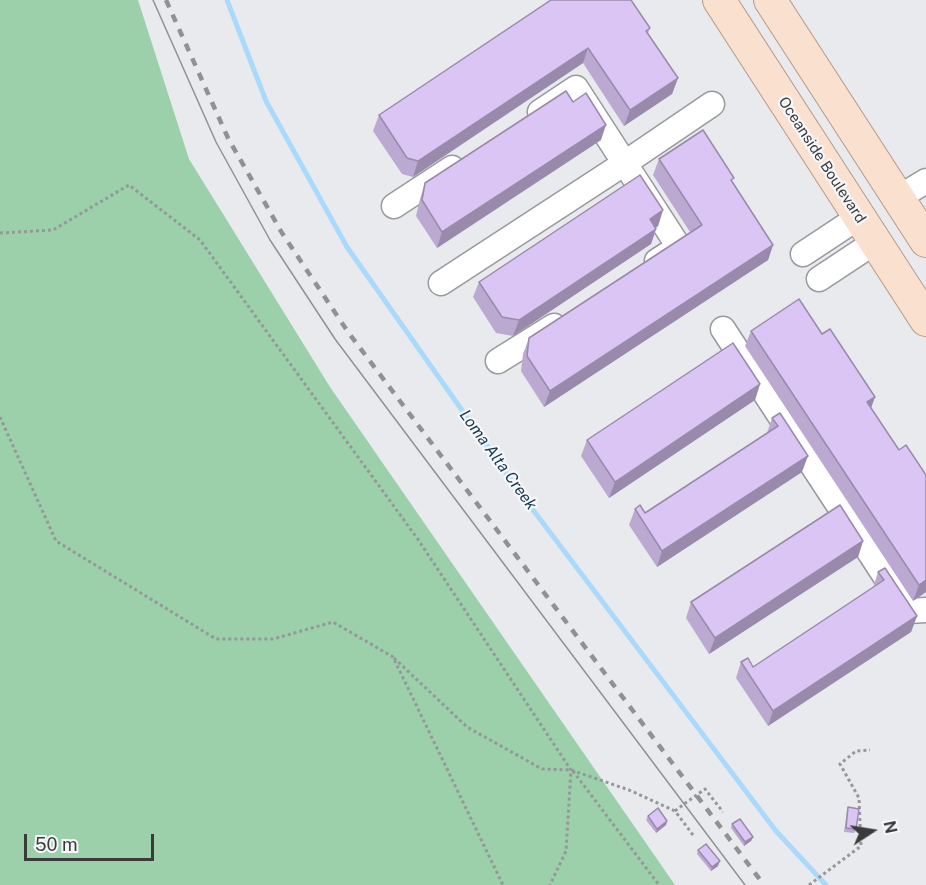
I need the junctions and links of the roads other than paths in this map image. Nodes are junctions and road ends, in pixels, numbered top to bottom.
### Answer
1 (719, 0) edge
2 (770, 0) edge
3 (712, 104) dead end
4 (519, 125) edge
5 (471, 156) edge
6 (625, 163) junction
7 (926, 181) edge
8 (898, 198) junction
9 (394, 206) dead end
10 (866, 230) junction
11 (926, 241) edge
12 (803, 254) dead end
13 (639, 272) edge
14 (819, 279) dead end
15 (441, 283) dead end
16 (568, 317) edge
17 (926, 320) edge
18 (723, 329) dead end
19 (498, 361) dead end
20 (926, 610) edge

1 - 10 main road, Oceanside Boulevard
2 - 8 main road
3 - 6 lane
4 - 6 lane
5 - 9 lane
6 - 13 lane
6 - 15 lane
7 - 8 lane
8 - 11 main road
10 - 12 lane
10 - 14 lane
10 - 17 main road, Oceanside Boulevard
16 - 19 lane
18 - 20 lane

